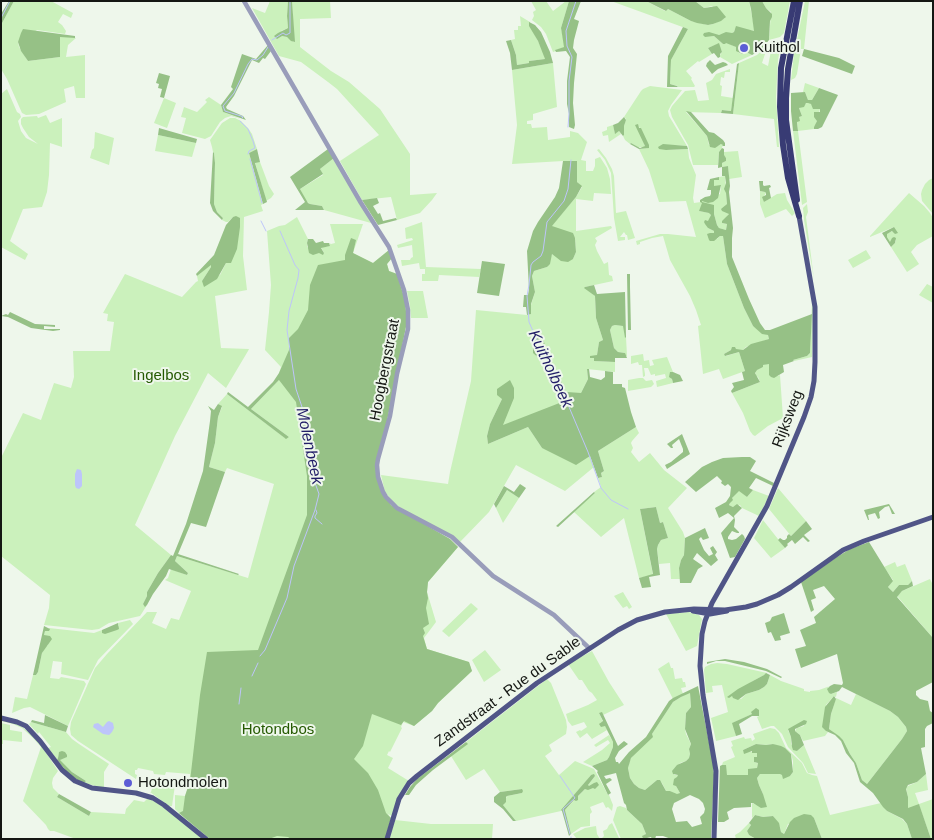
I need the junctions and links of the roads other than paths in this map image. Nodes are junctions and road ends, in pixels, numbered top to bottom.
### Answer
1 (244, 1) edge
2 (794, 1) edge
3 (800, 1) edge
4 (799, 216) junction
5 (933, 518) edge
6 (709, 611) junction
7 (589, 648) junction
8 (1, 718) edge
9 (206, 839) edge
10 (387, 839) edge
11 (714, 839) edge

1 - 7 street, Hoogbergstraat
2 - 4 highway, Rijksweg
3 - 4 highway, Rijksweg
4 - 6 main road, Rijksweg
5 - 6 main road, Zandstraat - Rue du Sable
6 - 7 main road, Zandstraat - Rue du Sable
6 - 11 main road, Rijksweg
7 - 10 main road, Zandstraat - Rue du Sable
8 - 9 main road

